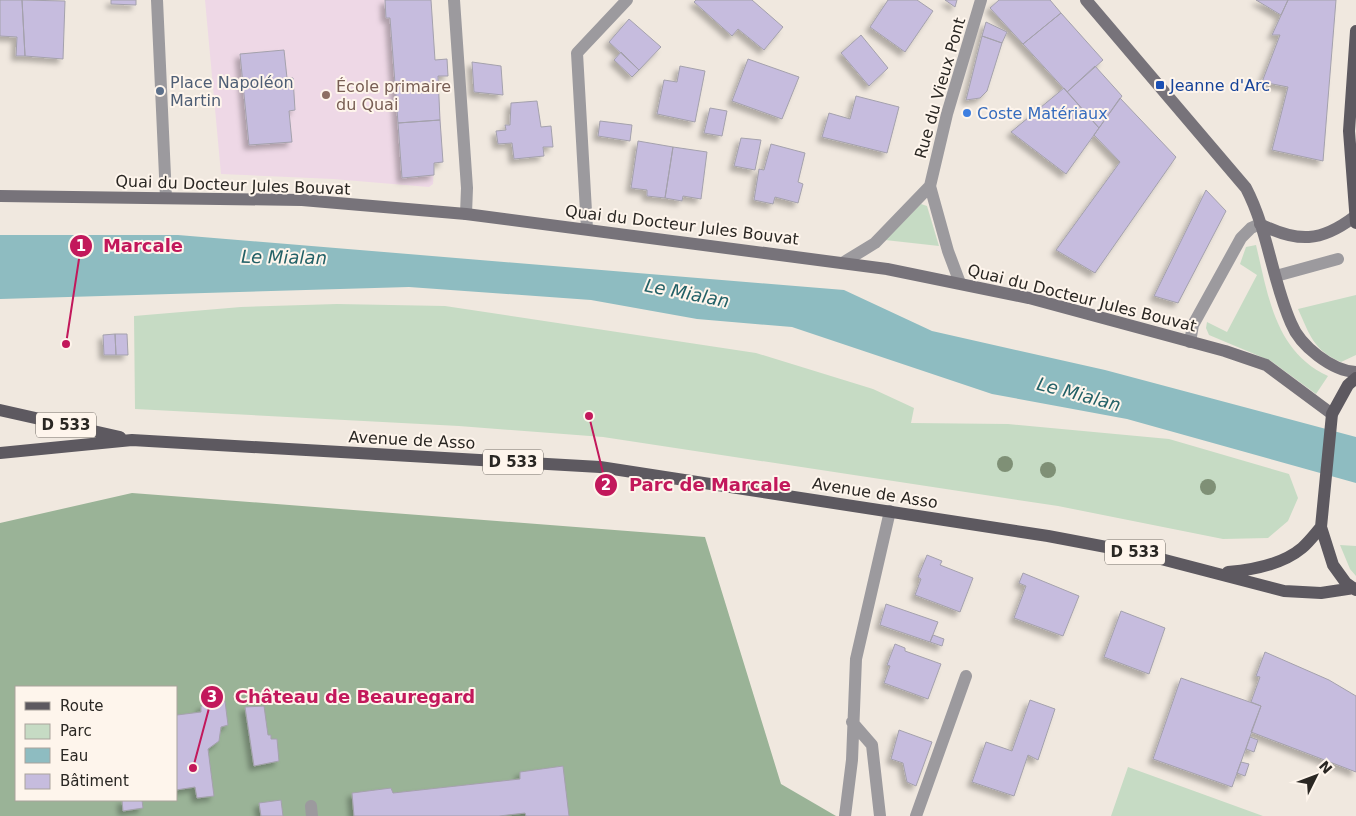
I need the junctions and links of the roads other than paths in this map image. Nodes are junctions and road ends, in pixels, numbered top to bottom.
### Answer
1 (157, 0) edge
2 (454, 0) edge
3 (627, 0) edge
4 (981, 0) edge
5 (1086, 0) edge
6 (1356, 31) edge
7 (930, 186) junction
8 (1355, 193) edge
9 (0, 196) edge
10 (166, 198) junction
11 (466, 214) junction
12 (1355, 220) edge
13 (1260, 224) junction
14 (587, 229) junction
15 (1338, 259) dead end
16 (844, 262) junction
17 (1276, 276) junction
18 (960, 283) junction
19 (1190, 342) junction
20 (1356, 372) edge
21 (1356, 378) edge
22 (0, 410) edge
23 (1332, 417) junction
24 (132, 440) junction
25 (0, 453) edge
26 (890, 511) junction
27 (1321, 522) junction
28 (1220, 573) junction
29 (1355, 589) edge
30 (966, 676) dead end
31 (852, 722) junction
32 (844, 816) edge
33 (880, 816) edge
34 (916, 816) edge

1 - 10 street
2 - 11 street
3 - 14 street
4 - 7 street, Rue du Vieux Pont
5 - 13 street
6 - 8 main road
7 - 16 street
7 - 18 street, Rue du Vieux Pont
8 - 12 main road
9 - 10 street, Quai du Docteur Jules Bouvat
10 - 11 street, Quai du Docteur Jules Bouvat
11 - 14 street, Quai du Docteur Jules Bouvat
12 - 13 street
13 - 17 street
13 - 19 street
14 - 16 street, Quai du Docteur Jules Bouvat
15 - 17 street
16 - 18 street, Quai du Docteur Jules Bouvat
17 - 20 street
18 - 19 street, Quai du Docteur Jules Bouvat
19 - 23 street, Quai du Docteur Jules Bouvat
21 - 23 main road
22 - 24 main road, Avenue de Asso / D 533
23 - 27 main road
24 - 25 main road, Avenue de Asso / D 533
24 - 26 main road, Avenue de Asso / D 533
26 - 28 main road, Avenue de Asso / D 533
26 - 31 street
27 - 28 main road, Avenue de Asso / D 533
27 - 29 main road
28 - 29 main road, Avenue de Asso / D 533
30 - 34 street
31 - 32 street
31 - 33 street

